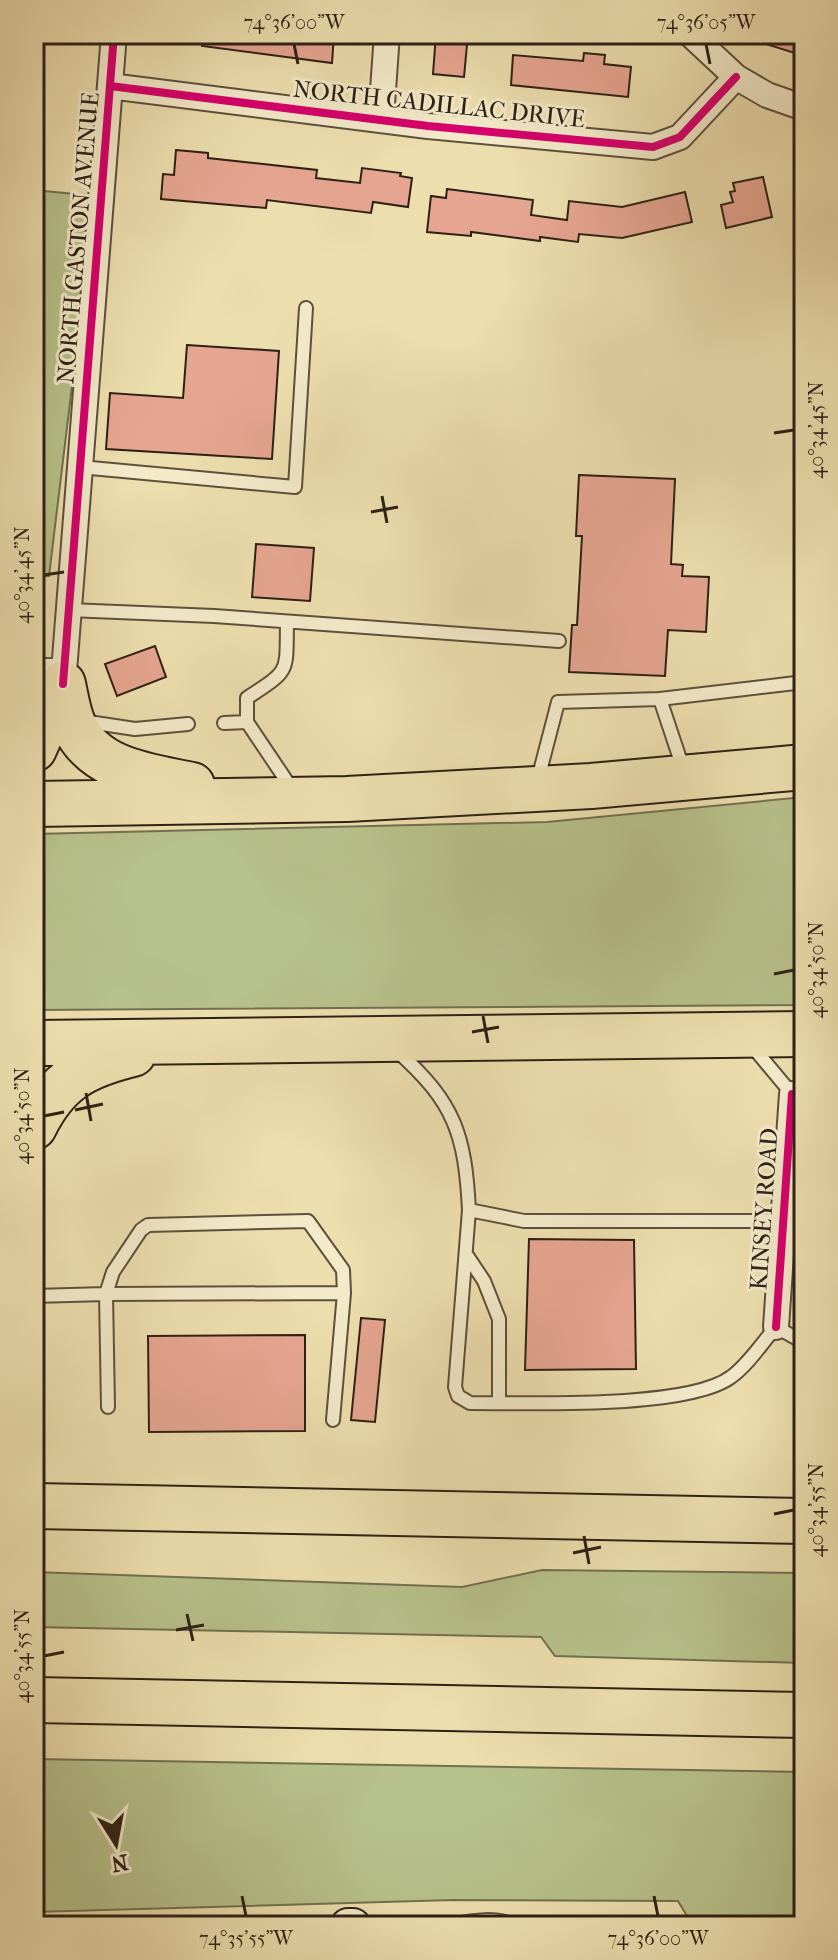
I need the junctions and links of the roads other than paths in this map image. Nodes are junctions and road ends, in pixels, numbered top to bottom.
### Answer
1 (114, 34) edge
2 (387, 34) edge
3 (690, 34) edge
4 (736, 77) junction
5 (110, 86) junction
6 (804, 108) edge
7 (381, 118) junction
8 (306, 308) dead end
9 (80, 467) junction
10 (69, 610) junction
11 (287, 622) junction
12 (559, 641) dead end
13 (804, 682) edge
14 (58, 683) edge
15 (660, 699) junction
16 (247, 722) junction
17 (224, 723) dead end
18 (188, 724) dead end
19 (127, 748) junction
20 (34, 749) edge
21 (804, 767) edge
22 (686, 778) junction
23 (536, 789) junction
24 (281, 799) junction
25 (34, 804) edge
26 (743, 1034) junction
27 (804, 1034) edge
28 (382, 1039) junction
29 (181, 1042) junction
30 (34, 1043) edge
31 (798, 1087) edge
32 (34, 1127) edge
33 (469, 1210) junction
34 (783, 1221) junction
35 (466, 1254) junction
36 (344, 1293) junction
37 (106, 1294) junction
38 (34, 1296) edge
39 (776, 1327) junction
40 (803, 1342) edge
41 (499, 1403) junction
42 (108, 1407) dead end
43 (804, 1407) edge
44 (333, 1420) dead end
45 (34, 1506) edge
46 (804, 1521) edge
47 (34, 1700) edge
48 (804, 1715) edge
49 (442, 1926) edge
50 (516, 1926) edge

1 - 5 street, NORTH GASTON AVENUE
2 - 7 street
3 - 4 street
4 - 6 street
4 - 7 street, NORTH CADILLAC DRIVE
5 - 7 street, NORTH CADILLAC DRIVE
5 - 9 street, NORTH GASTON AVENUE
8 - 9 lane
9 - 10 street, NORTH GASTON AVENUE
10 - 11 lane
10 - 14 street, NORTH GASTON AVENUE
11 - 12 lane
11 - 16 lane
13 - 15 lane
14 - 19 highway
14 - 20 highway
15 - 22 lane
15 - 23 lane
16 - 17 lane
16 - 24 lane
18 - 19 lane
19 - 24 highway
21 - 22 highway
22 - 23 highway
23 - 24 highway
24 - 25 highway
26 - 27 highway
26 - 28 highway
26 - 31 lane
28 - 29 highway
28 - 33 lane
29 - 30 highway
29 - 32 highway
31 - 34 street, KINSEY ROAD
33 - 34 lane
33 - 35 lane
34 - 39 street, KINSEY ROAD
35 - 41 lane
35 - 41 lane
36 - 37 lane
36 - 37 lane
36 - 44 lane
37 - 38 lane
37 - 42 lane
39 - 40 lane
39 - 41 lane
40 - 43 lane
45 - 46 highway
47 - 48 highway
49 - 50 lane

